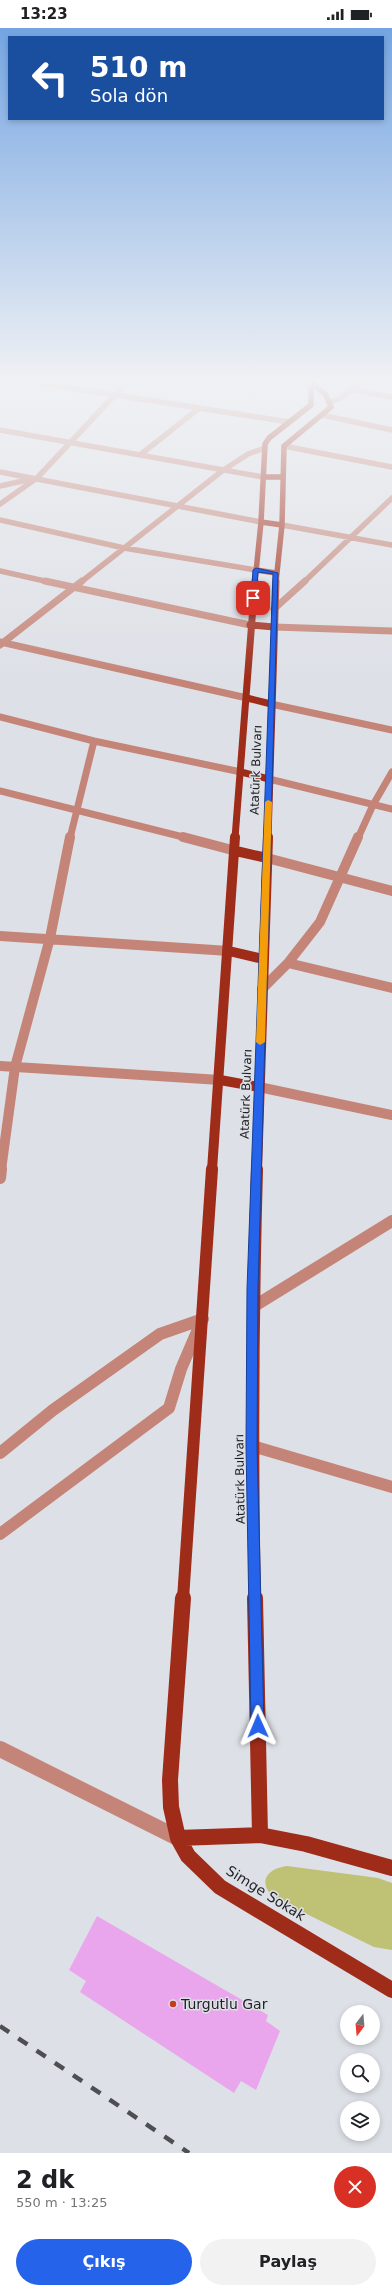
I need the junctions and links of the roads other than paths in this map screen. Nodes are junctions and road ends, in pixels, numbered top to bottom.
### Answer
1 (18, 482) edge
2 (31, 482) edge
3 (57, 482) edge
4 (208, 482) edge
5 (263, 482) edge
6 (283, 482) edge
7 (0, 486) edge
8 (392, 498) edge
9 (0, 504) edge
10 (177, 507) junction
11 (0, 520) edge
12 (261, 522) junction
13 (282, 525) junction
14 (353, 537) junction
15 (392, 545) edge
16 (124, 548) junction
17 (256, 570) junction
18 (0, 572) edge
19 (276, 573) junction
20 (73, 586) junction
21 (274, 609) junction
22 (250, 625) junction
23 (274, 627) junction
24 (392, 631) edge
25 (1, 643) edge
26 (247, 698) junction
27 (271, 704) junction
28 (0, 717) edge
29 (392, 730) edge
30 (94, 741) junction
31 (242, 772) junction
32 (392, 772) edge
33 (269, 779) junction
34 (0, 791) edge
35 (373, 805) junction
36 (76, 809) junction
37 (392, 809) edge
38 (236, 851) junction
39 (266, 858) junction
40 (341, 878) junction
41 (392, 891) edge
42 (0, 936) edge
43 (50, 938) junction
44 (229, 951) junction
45 (263, 959) junction
46 (288, 962) junction
47 (392, 988) edge
48 (262, 989) junction
49 (0, 1066) edge
50 (15, 1067) junction
51 (220, 1080) junction
52 (259, 1087) junction
53 (392, 1115) edge
54 (0, 1178) edge
55 (392, 1221) edge
56 (252, 1307) junction
57 (203, 1319) junction
58 (252, 1446) junction
59 (0, 1453) edge
60 (392, 1487) edge
61 (0, 1534) edge
62 (0, 1750) edge
63 (260, 1835) junction
64 (178, 1838) junction
65 (392, 1868) edge
66 (392, 1990) edge

1 - 7 street
2 - 9 street
3 - 10 street
4 - 10 street
5 - 12 main road, Atatürk Bulvarı
6 - 13 main road, Atatürk Bulvarı
8 - 14 street
10 - 12 street
10 - 16 street
11 - 16 street
12 - 13 main road
12 - 17 main road, Atatürk Bulvarı
13 - 14 street
13 - 19 main road, Atatürk Bulvarı
14 - 15 street
14 - 21 street
16 - 17 street
16 - 20 street
17 - 19 main road
17 - 22 main road, Atatürk Bulvarı
18 - 20 street
19 - 21 main road, Atatürk Bulvarı
20 - 22 street
20 - 25 street
21 - 23 main road, Atatürk Bulvarı
22 - 23 main road
22 - 26 main road, Atatürk Bulvarı
23 - 24 street
23 - 27 main road, Atatürk Bulvarı
25 - 26 street
26 - 27 main road
26 - 31 main road, Atatürk Bulvarı
27 - 29 street
27 - 33 main road, Atatürk Bulvarı
28 - 30 street
30 - 31 street
30 - 36 street
31 - 33 main road
31 - 38 main road, Atatürk Bulvarı
32 - 35 street
33 - 35 street
33 - 39 main road, Atatürk Bulvarı
34 - 36 street
35 - 37 street
35 - 40 street
36 - 38 street
36 - 43 street
38 - 39 main road
38 - 44 main road, Atatürk Bulvarı
39 - 40 street
39 - 45 main road, Atatürk Bulvarı
40 - 41 street
40 - 46 street
42 - 43 street
43 - 44 street
43 - 50 street
44 - 45 main road
44 - 51 main road, Atatürk Bulvarı
45 - 48 main road, Atatürk Bulvarı
46 - 47 street
46 - 48 street
48 - 52 main road, Atatürk Bulvarı
49 - 50 street
50 - 51 street
50 - 54 street
51 - 52 main road
51 - 57 main road, Atatürk Bulvarı
52 - 53 street
52 - 56 main road, Atatürk Bulvarı
55 - 56 street
56 - 58 main road, Atatürk Bulvarı
57 - 59 street
57 - 61 street
57 - 64 main road, Atatürk Bulvarı
58 - 60 street
58 - 63 main road, Atatürk Bulvarı
62 - 64 street
63 - 64 main road
63 - 65 main road
64 - 66 main road, Simge Sokak

